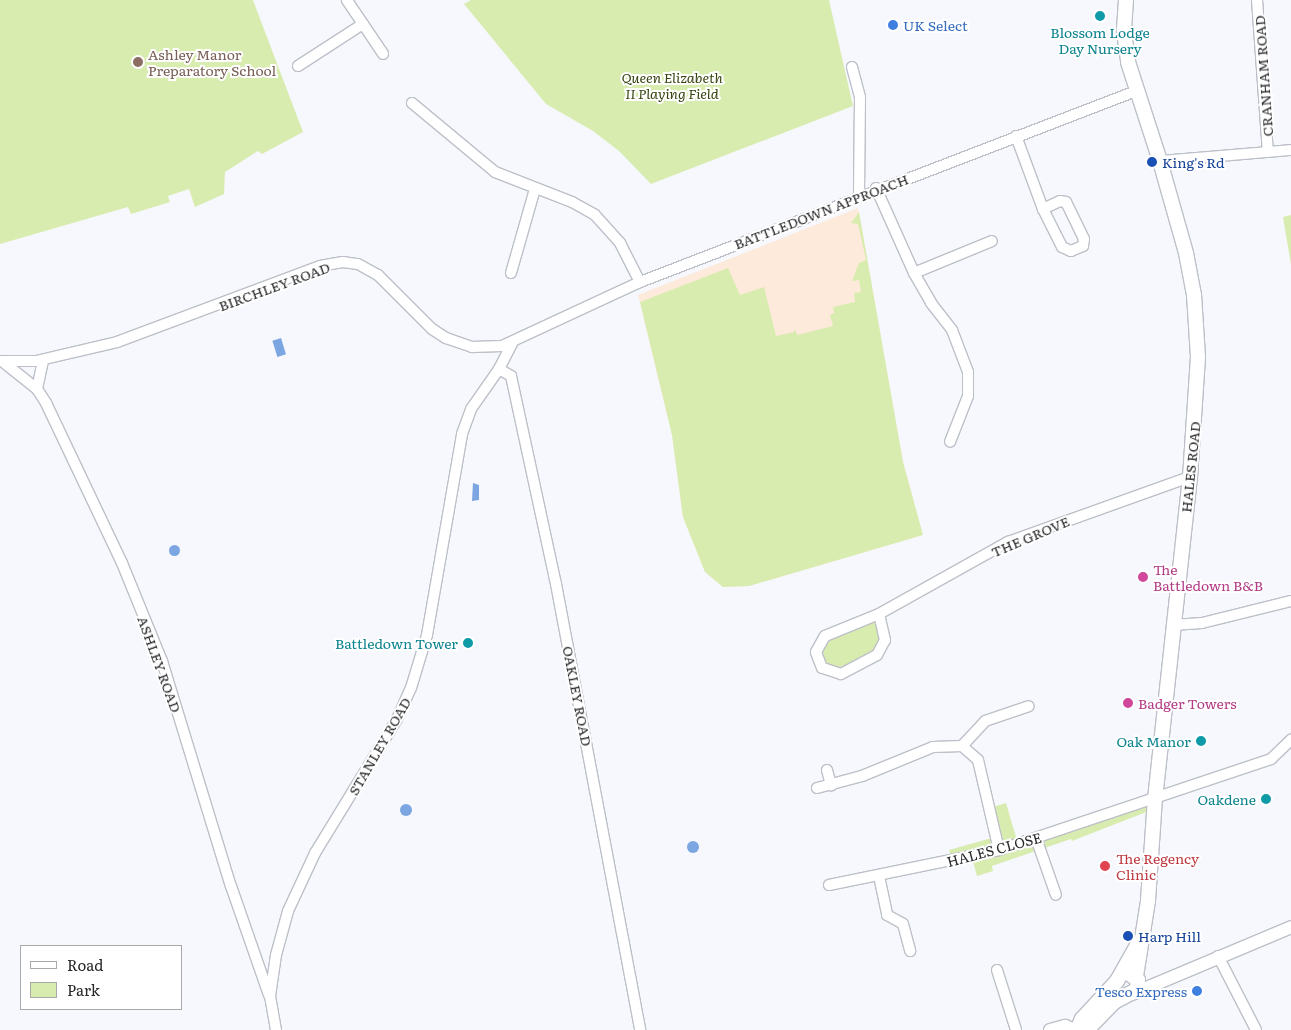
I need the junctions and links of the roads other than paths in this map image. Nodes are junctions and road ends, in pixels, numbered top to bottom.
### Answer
1 (347, 0) edge
2 (1126, 0) edge
3 (1257, 0) edge
4 (363, 24) junction
5 (382, 54) dead end
6 (298, 66) dead end
7 (852, 67) dead end
8 (1136, 91) junction
9 (412, 103) dead end
10 (1016, 136) junction
11 (1291, 150) edge
12 (1268, 152) junction
13 (1160, 160) junction
14 (876, 188) junction
15 (535, 189) junction
16 (859, 195) junction
17 (1043, 209) junction
18 (992, 241) dead end
19 (511, 272) dead end
20 (914, 273) junction
21 (640, 282) junction
22 (512, 343) junction
23 (1, 360) edge
24 (43, 360) junction
25 (499, 369) junction
26 (37, 389) junction
27 (950, 442) dead end
28 (1190, 477) junction
29 (1291, 602) edge
30 (879, 614) junction
31 (1173, 625) junction
32 (1029, 706) dead end
33 (1291, 740) edge
34 (962, 746) junction
35 (827, 770) dead end
36 (831, 785) junction
37 (817, 788) dead end
38 (1155, 798) junction
39 (1036, 838) junction
40 (999, 850) junction
41 (879, 876) junction
42 (829, 885) dead end
43 (1056, 895) dead end
44 (1291, 927) edge
45 (1139, 941) junction
46 (910, 952) dead end
47 (1218, 956) junction
48 (275, 960) junction
49 (257, 962) junction
50 (997, 970) dead end
51 (1136, 977) junction
52 (1119, 978) junction
53 (1159, 980) junction
54 (1130, 995) junction
55 (270, 996) junction
56 (276, 1030) edge
57 (640, 1030) edge
58 (1016, 1030) edge
59 (1050, 1030) edge
60 (1077, 1030) edge
61 (1256, 1030) edge

1 - 4 street
2 - 8 main road, HALES ROAD
3 - 12 street, CRANHAM ROAD
4 - 5 street
4 - 6 street
7 - 16 street
8 - 10 street, BATTLEDOWN APPROACH
8 - 13 main road, HALES ROAD
9 - 15 street
10 - 14 street, BATTLEDOWN APPROACH
10 - 17 street
11 - 12 street
12 - 13 street
13 - 28 main road, HALES ROAD
14 - 16 street, BATTLEDOWN APPROACH
14 - 20 street
15 - 19 street
15 - 21 street
16 - 21 street, BATTLEDOWN APPROACH
17 - 17 street
18 - 20 street
20 - 27 street
21 - 22 street, BATTLEDOWN APPROACH
22 - 24 street, BIRCHLEY ROAD
22 - 25 street, STANLEY ROAD
23 - 24 street, BIRCHLEY ROAD
23 - 26 street, ASHLEY ROAD
24 - 26 street
25 - 48 street, STANLEY ROAD
25 - 57 street, OAKLEY ROAD
26 - 49 street, ASHLEY ROAD
28 - 30 street, THE GROVE
28 - 31 main road, HALES ROAD
29 - 31 street
30 - 30 street, THE GROVE
31 - 38 main road, HALES ROAD
32 - 34 street
33 - 38 street, HALES CLOSE
34 - 36 street
34 - 40 street
35 - 36 street
36 - 37 street
38 - 39 street, HALES CLOSE
38 - 45 main road, HALES ROAD
39 - 40 street, HALES CLOSE
39 - 43 street
40 - 41 street, HALES CLOSE
41 - 42 street, HALES CLOSE
41 - 46 street
44 - 47 street
45 - 51 main road, HALES ROAD
45 - 52 main road, HALES ROAD
47 - 53 street
47 - 61 street
48 - 49 street
48 - 55 street, STANLEY ROAD
49 - 55 street, ASHLEY ROAD
50 - 58 street
51 - 52 main road
51 - 53 street
51 - 54 main road
52 - 54 main road
52 - 60 main road, HALES ROAD
53 - 54 street
54 - 60 main road
55 - 56 street, STANLEY ROAD
59 - 60 street

